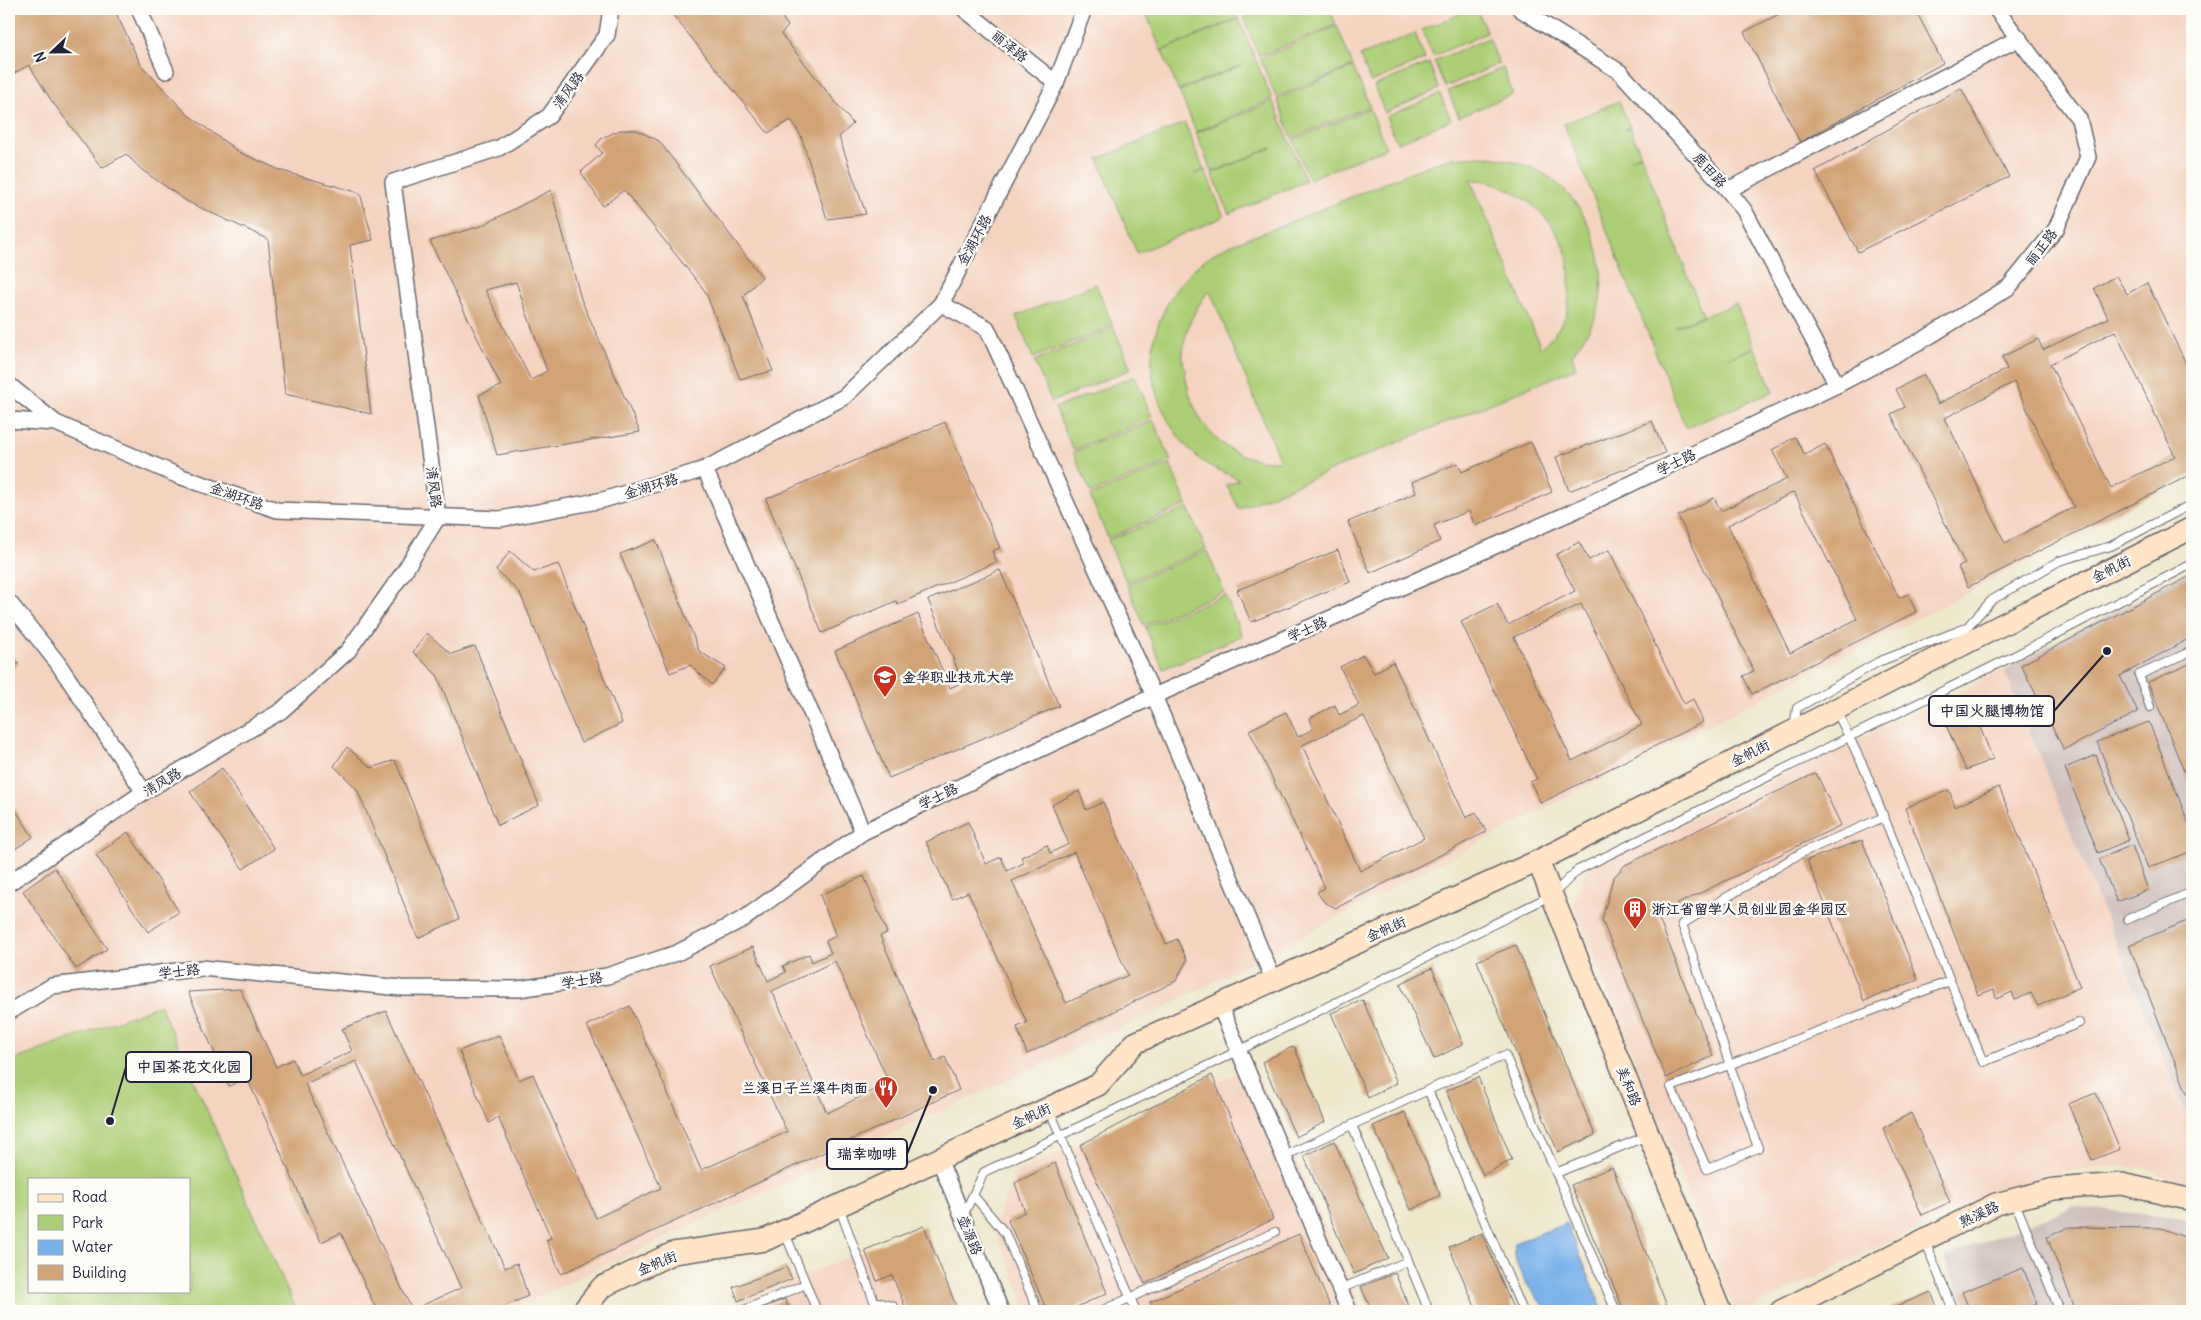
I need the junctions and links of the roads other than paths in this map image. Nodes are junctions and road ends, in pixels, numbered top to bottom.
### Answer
1 (139, 9) edge
2 (611, 9) edge
3 (964, 9) edge
4 (1084, 9) edge
5 (1520, 9) edge
6 (1996, 9) edge
7 (2020, 38) junction
8 (166, 71) dead end
9 (1056, 83) junction
10 (1728, 190) junction
11 (940, 304) junction
12 (9, 385) edge
13 (1837, 385) junction
14 (9, 420) edge
15 (56, 423) junction
16 (705, 469) junction
17 (2192, 504) edge
18 (438, 517) junction
19 (2192, 528) edge
20 (2192, 564) edge
21 (9, 602) edge
22 (2192, 651) edge
23 (1154, 696) junction
24 (2150, 707) dead end
25 (1835, 709) junction
26 (1793, 731) junction
27 (1849, 736) junction
28 (144, 792) junction
29 (1884, 817) junction
30 (862, 832) junction
31 (1538, 860) junction
32 (9, 883) edge
33 (2192, 892) edge
34 (1552, 895) junction
35 (2128, 919) dead end
36 (1273, 979) junction
37 (1950, 981) junction
38 (1219, 1004) junction
39 (9, 1012) edge
40 (2079, 1023) dead end
41 (1238, 1051) junction
42 (1730, 1065) junction
43 (1428, 1090) junction
44 (1049, 1108) junction
45 (1352, 1125) junction
46 (1649, 1135) junction
47 (1060, 1136) junction
48 (1284, 1156) junction
49 (939, 1159) junction
50 (1556, 1173) junction
51 (973, 1196) junction
52 (2013, 1199) junction
53 (2192, 1200) edge
54 (838, 1206) junction
55 (963, 1216) junction
56 (785, 1231) junction
57 (1275, 1232) dead end
58 (1924, 1240) junction
59 (1408, 1261) junction
60 (806, 1284) junction
61 (1340, 1289) junction
62 (1130, 1298) junction
63 (583, 1311) edge
64 (742, 1311) edge
65 (817, 1311) edge
66 (895, 1311) edge
67 (1001, 1311) edge
68 (1038, 1311) edge
69 (1101, 1311) edge
70 (1136, 1311) edge
71 (1350, 1311) edge
72 (1429, 1311) edge
73 (1523, 1311) edge
74 (1616, 1311) edge
75 (1720, 1311) edge
76 (1781, 1311) edge
77 (1953, 1311) edge
78 (2060, 1311) edge

1 - 8 street
2 - 18 street, 清风路
3 - 9 street, 丽泽路
4 - 9 street, 金湖环路
5 - 10 street, 鹿田路
6 - 7 street, 丽正路
7 - 10 street
7 - 13 street, 丽正路
9 - 11 street, 金湖环路
10 - 13 street, 鹿田路
11 - 16 street, 金湖环路
11 - 23 street
12 - 15 street, 金湖环路
13 - 23 street, 学士路
14 - 15 street
15 - 18 street, 金湖环路
16 - 18 street, 金湖环路
16 - 30 street
17 - 26 lane
18 - 28 street, 清风路
19 - 25 street, 金帆街
20 - 27 lane
21 - 28 street
22 - 24 lane
23 - 30 street, 学士路
23 - 36 street
25 - 26 street, 金帆街
25 - 27 lane
26 - 31 street, 金帆街
27 - 29 lane
27 - 34 lane
28 - 32 street, 清风路
29 - 37 lane
29 - 42 lane
30 - 39 street, 学士路
31 - 34 street, 美和路
31 - 36 street, 金帆街
33 - 35 lane
34 - 41 lane
34 - 46 street, 美和路
36 - 38 street, 金帆街
37 - 40 lane
37 - 42 lane
38 - 41 street
38 - 44 street, 金帆街
41 - 47 lane
41 - 48 street
42 - 42 lane
43 - 45 lane
43 - 50 lane
43 - 73 lane
44 - 47 lane
44 - 49 street, 金帆街
45 - 48 lane
45 - 59 lane
46 - 50 lane
46 - 75 street, 美和路
47 - 51 lane
47 - 62 lane
48 - 61 street
49 - 54 street, 金帆街
49 - 55 street, 壶源路
50 - 74 lane
51 - 55 lane
51 - 68 lane
52 - 53 street, 熟溪路
52 - 58 street, 熟溪路
52 - 78 lane
54 - 56 street, 金帆街
54 - 66 lane
55 - 67 street, 壶源路
56 - 60 lane
56 - 63 street, 金帆街
57 - 62 lane
58 - 76 street, 熟溪路
58 - 77 lane
59 - 61 lane
59 - 72 lane
60 - 64 lane
60 - 65 lane
61 - 71 street
62 - 69 lane
62 - 70 lane

